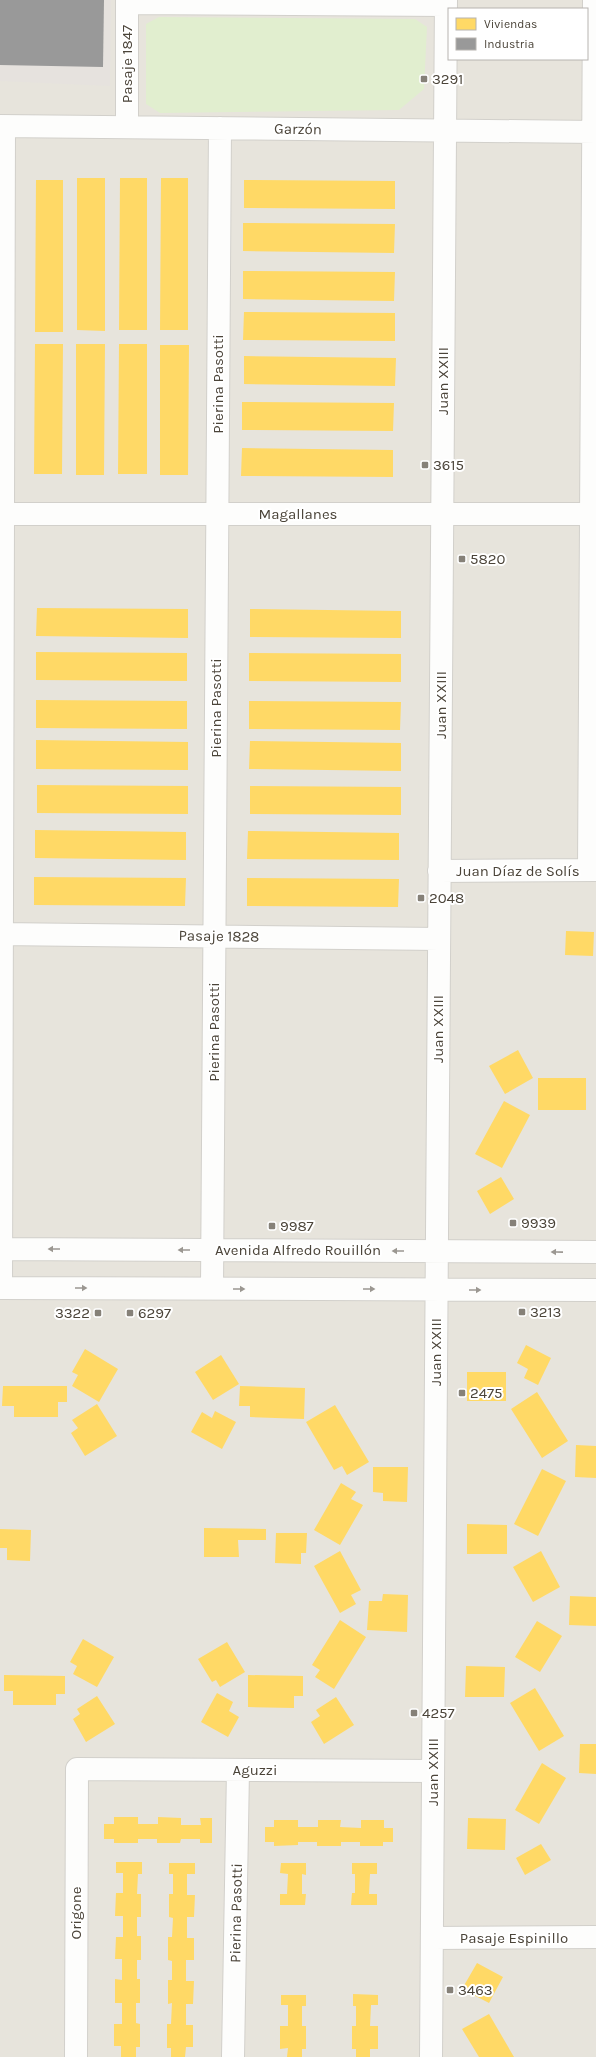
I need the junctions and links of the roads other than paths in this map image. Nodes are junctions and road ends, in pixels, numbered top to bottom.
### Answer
1 (594, 0) edge
2 (127, 1) edge
3 (446, 2) edge
4 (2, 126) edge
5 (127, 128) junction
6 (220, 128) junction
7 (445, 130) junction
8 (594, 132) edge
9 (1, 514) edge
10 (217, 514) junction
11 (442, 514) junction
12 (594, 514) edge
13 (593, 870) edge
14 (439, 871) junction
15 (1, 934) edge
16 (215, 936) junction
17 (439, 939) junction
18 (1, 1249) edge
19 (212, 1250) junction
20 (437, 1251) junction
21 (596, 1252) edge
22 (1, 1288) edge
23 (212, 1288) junction
24 (436, 1289) junction
25 (596, 1290) edge
26 (77, 1769) joint
27 (238, 1770) junction
28 (433, 1771) junction
29 (596, 1937) edge
30 (432, 1938) junction
31 (76, 2057) edge
32 (233, 2057) edge
33 (431, 2057) edge

1 - 8 street
2 - 3 street
2 - 5 street, Pasaje 1847
3 - 7 street, Juan XXIII
4 - 5 street, Garzón
4 - 9 street
5 - 6 street, Garzón
6 - 7 street, Garzón
6 - 10 street, Pierina Pasotti
7 - 8 street, Garzón
7 - 11 street, Juan XXIII
8 - 12 street
9 - 10 street, Magallanes
9 - 15 street
10 - 11 street, Magallanes
10 - 16 street, Pierina Pasotti
11 - 12 street, Magallanes
11 - 14 street, Juan XXIII
12 - 13 street
13 - 14 street, Juan Díaz de Solís
14 - 17 street, Juan XXIII
15 - 16 street, Pasaje 1828
15 - 18 street
16 - 17 street, Pasaje 1828
16 - 19 street, Pierina Pasotti
17 - 20 street, Juan XXIII
19 -> 18 street, Avenida Alfredo Rouillón
18 - 22 street
20 -> 19 street, Avenida Alfredo Rouillón
19 - 23 street, Pierina Pasotti
21 -> 20 street, Avenida Alfredo Rouillón
20 - 24 street, Juan XXIII
22 -> 23 street
23 -> 24 street
24 -> 25 street
24 - 28 street, Juan XXIII
26 - 27 street, Aguzzi
26 - 31 street, Origone
27 - 28 street, Aguzzi
27 - 32 street, Pierina Pasotti
28 - 30 street, Juan XXIII
29 - 30 street, Pasaje Espinillo
30 - 33 street, Juan XXIII

